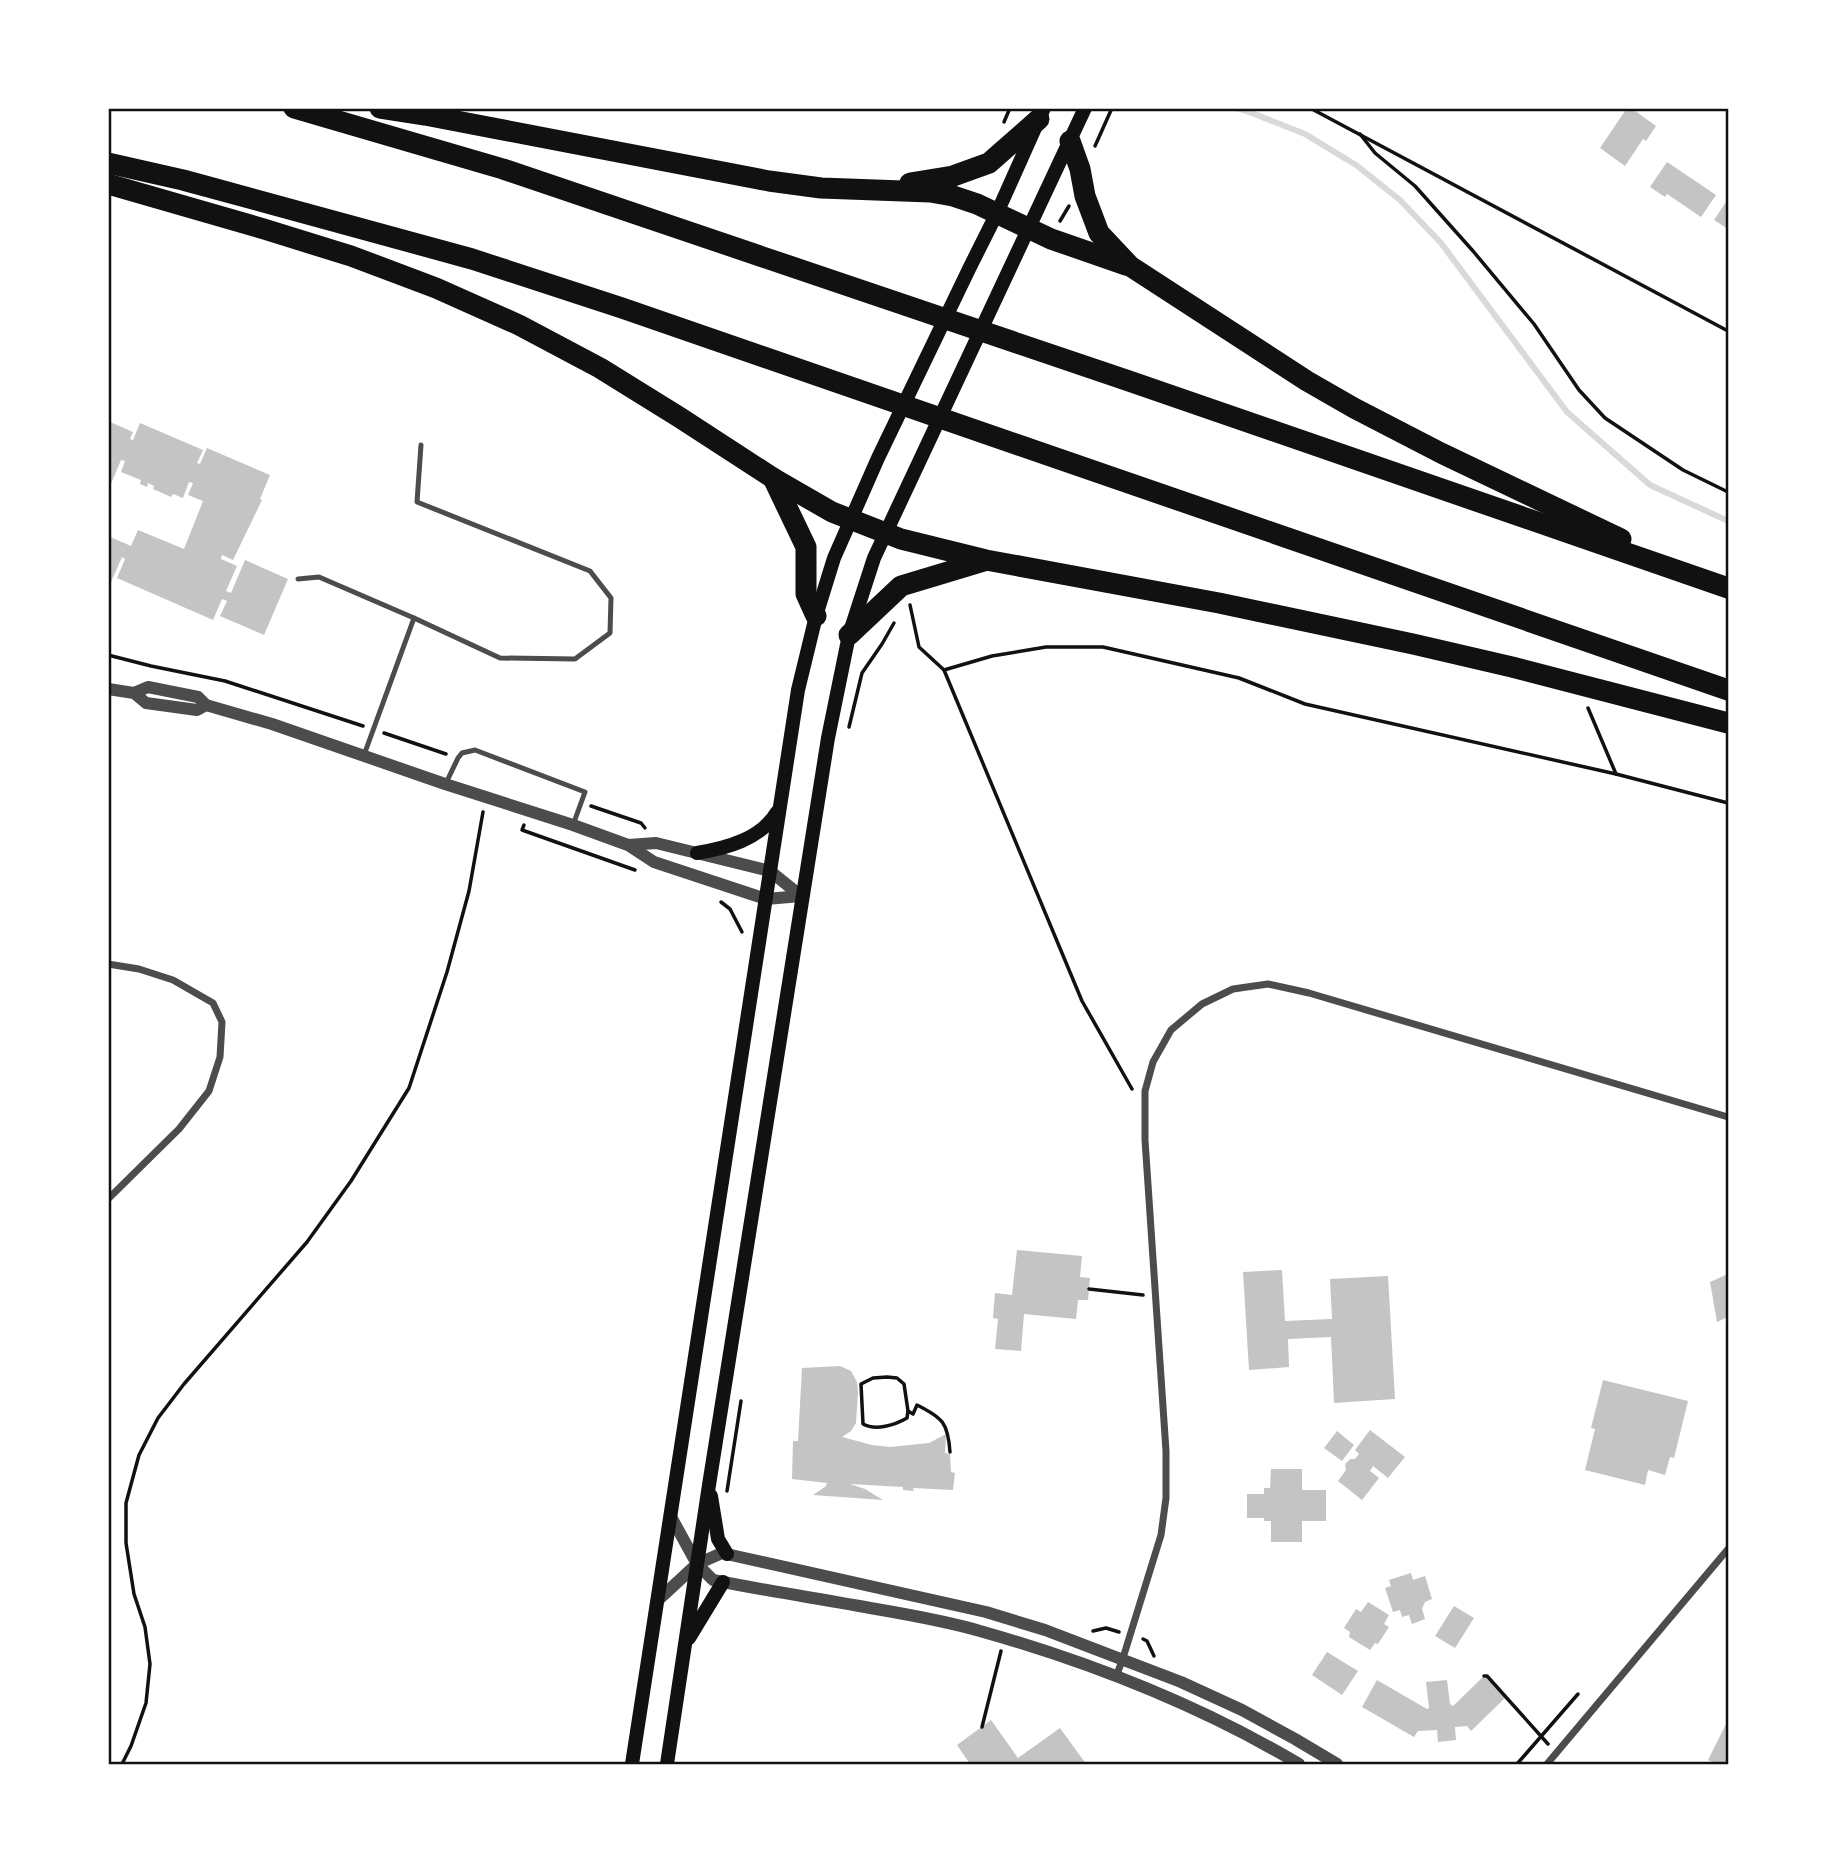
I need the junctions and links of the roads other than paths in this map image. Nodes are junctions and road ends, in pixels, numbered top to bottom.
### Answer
1 (294, 108) edge
2 (380, 108) edge
3 (1085, 108) edge
4 (1042, 114) edge
5 (1070, 141) junction
6 (108, 163) edge
7 (108, 184) edge
8 (870, 189) junction
9 (997, 213) junction
10 (1029, 228) junction
11 (1130, 266) junction
12 (421, 445) dead end
13 (773, 478) junction
14 (851, 521) junction
15 (886, 533) junction
16 (986, 560) junction
17 (298, 579) dead end
18 (1706, 580) junction
19 (1728, 588) edge
20 (816, 616) junction
21 (414, 618) junction
22 (849, 635) junction
23 (108, 689) edge
24 (1728, 690) edge
25 (1728, 723) edge
26 (364, 755) junction
27 (446, 784) junction
28 (780, 806) junction
29 (573, 825) junction
30 (628, 845) junction
31 (697, 853) junction
32 (770, 872) junction
33 (802, 896) junction
34 (766, 899) junction
35 (108, 964) edge
36 (1728, 1117) edge
37 (108, 1199) edge
38 (709, 1485) junction
39 (670, 1516) junction
40 (1728, 1549) edge
41 (727, 1554) junction
42 (697, 1564) junction
43 (723, 1582) junction
44 (657, 1601) junction
45 (685, 1644) junction
46 (1123, 1658) junction
47 (1116, 1677) junction
48 (632, 1765) edge
49 (667, 1765) edge
50 (1299, 1765) edge
51 (1336, 1765) edge
52 (1547, 1765) edge

1 - 18 highway
2 - 8 highway
3 - 5 main road
4 - 8 highway
4 - 9 main road
5 - 10 main road
5 - 11 highway
6 - 24 highway
7 - 13 highway
8 - 9 highway
9 - 10 highway
9 - 14 main road
10 - 11 highway
10 - 15 main road
11 - 18 highway
12 - 21 lane
13 - 14 highway
13 - 20 highway
14 - 15 highway
14 - 20 main road
15 - 16 highway
15 - 22 main road
16 - 22 highway
16 - 25 highway
17 - 21 lane
18 - 19 highway
20 - 28 main road
21 - 26 lane
22 - 33 main road
23 - 26 street
26 - 27 street
27 - 29 street
27 - 29 lane
28 - 31 main road
28 - 32 main road
29 - 30 street
30 - 31 street
30 - 34 street
31 - 32 street
32 - 33 street
32 - 34 main road
33 - 34 street
33 - 38 main road
34 - 39 main road
35 - 37 street
36 - 46 street
38 - 41 main road
38 - 42 main road
39 - 42 street
39 - 44 main road
40 - 52 street
41 - 42 street
41 - 46 street
42 - 43 street
42 - 44 street
42 - 45 main road
43 - 45 main road
43 - 47 street
44 - 48 main road
45 - 49 main road
46 - 47 street
46 - 51 street
47 - 50 street

